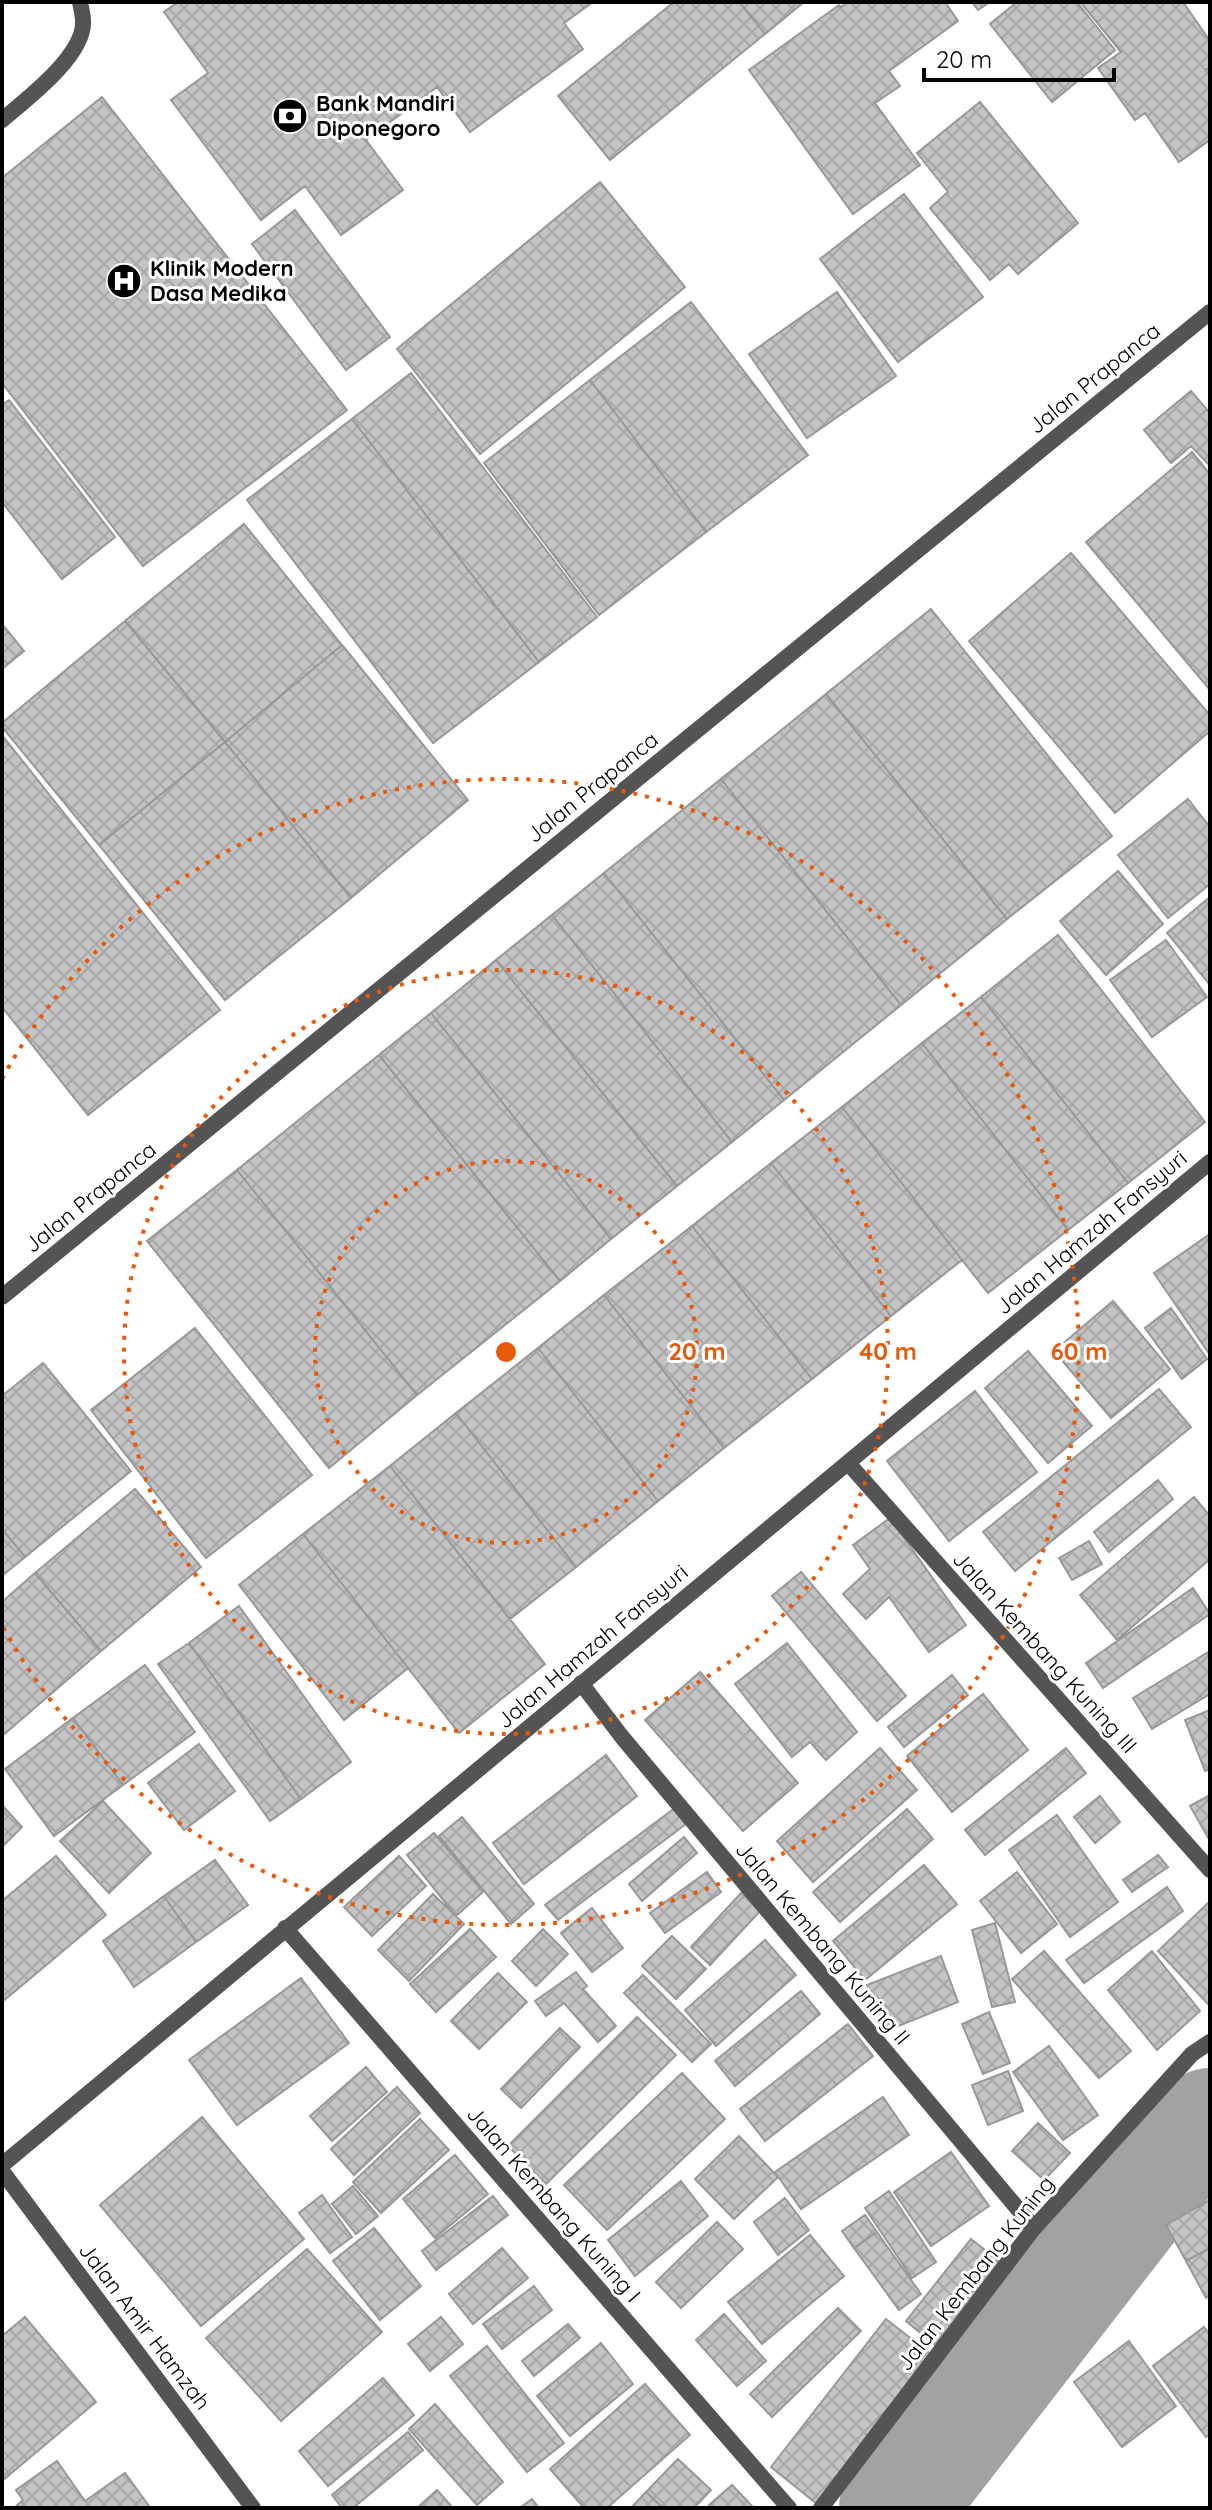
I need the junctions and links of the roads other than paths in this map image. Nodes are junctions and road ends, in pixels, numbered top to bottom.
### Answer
1 (80, 2) edge
2 (2, 120) edge
3 (1210, 312) edge
4 (1210, 1162) edge
5 (2, 1297) edge
6 (848, 1463) junction
7 (581, 1683) junction
8 (1210, 1870) edge
9 (285, 1928) junction
10 (1210, 2042) edge
11 (2, 2165) edge
12 (2, 2171) edge
13 (1034, 2228) junction
14 (253, 2508) edge
15 (789, 2508) edge
16 (821, 2508) edge

1 - 2 street
3 - 5 street, Jalan Prapanca
4 - 6 street, Jalan Hamzah Fansyuri
6 - 7 street, Jalan Hamzah Fansyuri
6 - 8 street, Jalan Kembang Kuning III
7 - 9 street, Jalan Hamzah Fansyuri
7 - 13 street, Jalan Kembang Kuning II
9 - 11 street, Jalan Hamzah Fansyuri
9 - 15 street, Jalan Kembang Kuning I
10 - 13 street, Jalan Kembang Kuning
12 - 14 street, Jalan Amir Hamzah
13 - 16 street, Jalan Kembang Kuning

